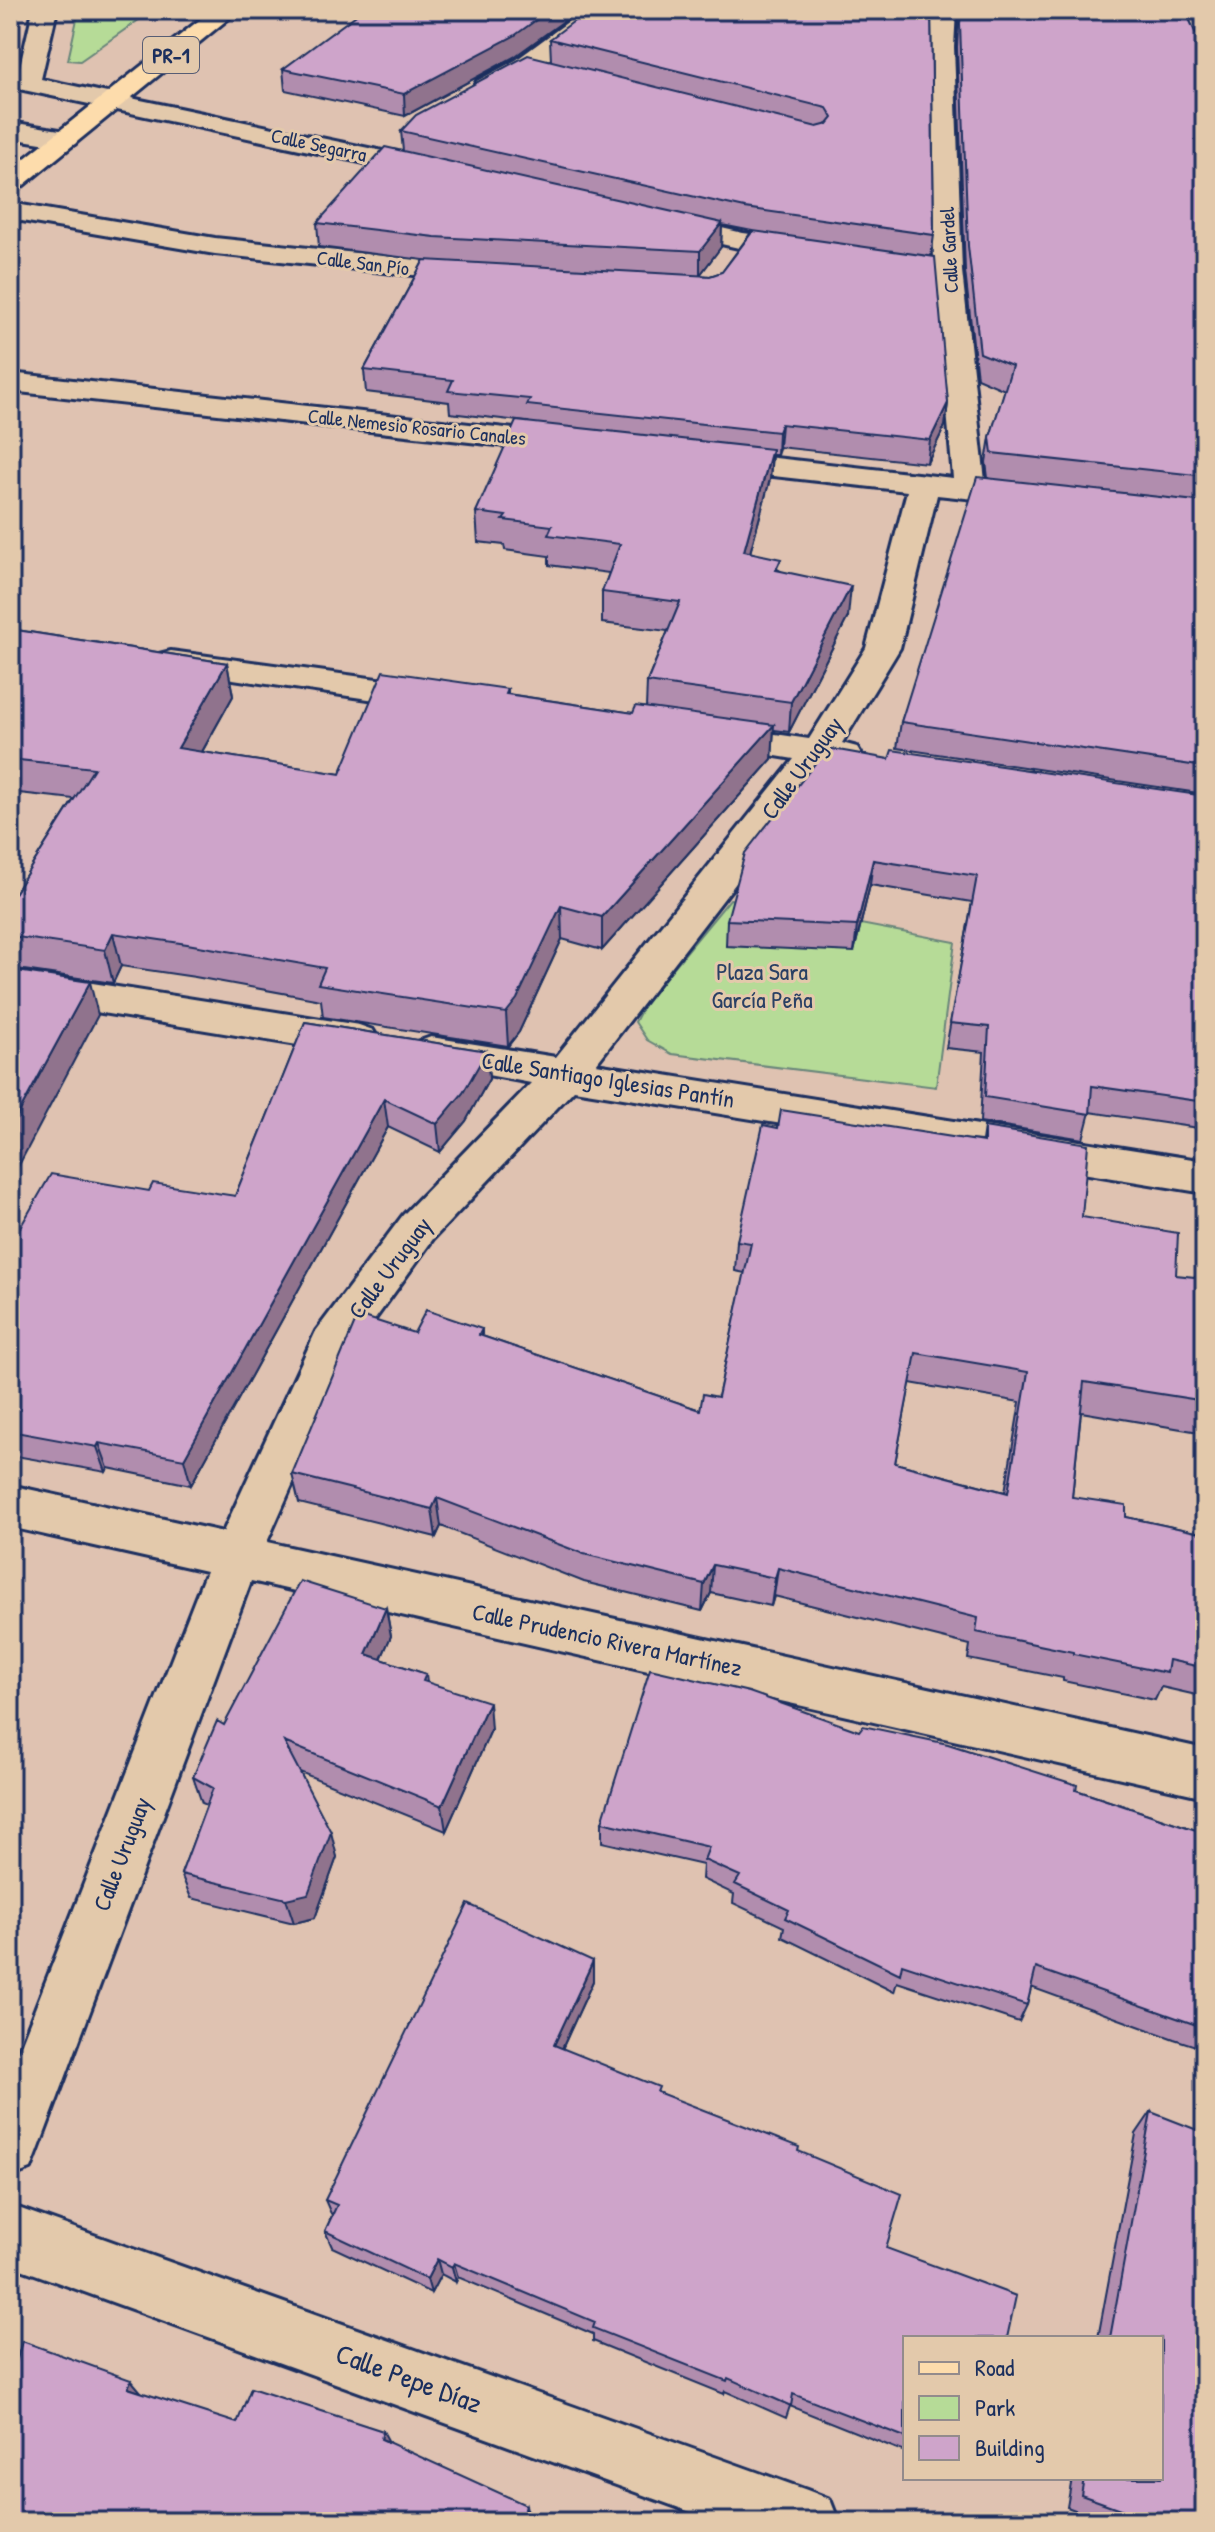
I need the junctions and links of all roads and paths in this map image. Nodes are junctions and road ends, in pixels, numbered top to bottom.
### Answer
1 (45, 10) edge
2 (227, 10) edge
3 (599, 10) edge
4 (944, 10) edge
5 (525, 65) junction
6 (556, 73) edge
7 (469, 95) edge
8 (114, 100) junction
9 (10, 130) edge
10 (66, 139) junction
11 (387, 139) dead end
12 (360, 153) junction
13 (467, 178) edge
14 (10, 183) edge
15 (10, 211) edge
16 (636, 216) edge
17 (743, 241) junction
18 (822, 252) edge
19 (853, 257) edge
20 (726, 264) edge
21 (948, 271) junction
22 (512, 276) edge
23 (10, 382) edge
24 (593, 447) edge
25 (688, 458) edge
26 (924, 484) junction
27 (970, 489) junction
28 (1064, 499) edge
29 (134, 656) edge
30 (461, 702) edge
31 (679, 732) edge
32 (819, 751) junction
33 (881, 760) edge
34 (10, 984) edge
35 (565, 1074) junction
36 (1205, 1177) edge
37 (10, 1506) edge
38 (235, 1558) junction
39 (1205, 1773) edge
40 (10, 2148) edge
41 (10, 2235) edge
42 (807, 2522) edge

1 - 8 street, Calle Segarra
2 - 8 main road, PR-1
3 - 5 street
4 - 21 street, Calle Gardel
5 - 6 street
5 - 7 street
8 - 10 main road, PR-1
8 - 12 street, Calle Segarra
9 - 10 street
10 - 14 main road, PR-1
11 - 12 street
12 - 13 street, Calle Segarra
15 - 22 street, Calle San Pío
16 - 17 street
17 - 18 street
17 - 20 street
19 - 21 street
21 - 27 street, Calle Gardel
23 - 24 street, Calle Nemesio Rosario Canales
25 - 26 street
26 - 27 street
26 - 32 street, Calle Uruguay
27 - 28 street
29 - 30 street
31 - 32 street
32 - 33 street
32 - 35 street, Calle Uruguay
34 - 35 street, Calle Santiago Iglesias Pantín
35 - 36 street, Calle Santiago Iglesias Pantín
35 - 38 street, Calle Uruguay
37 - 38 street, Calle Prudencio Rivera Martínez
38 - 39 street, Calle Prudencio Rivera Martínez
38 - 40 street, Calle Uruguay
41 - 42 street, Calle Pepe Díaz

